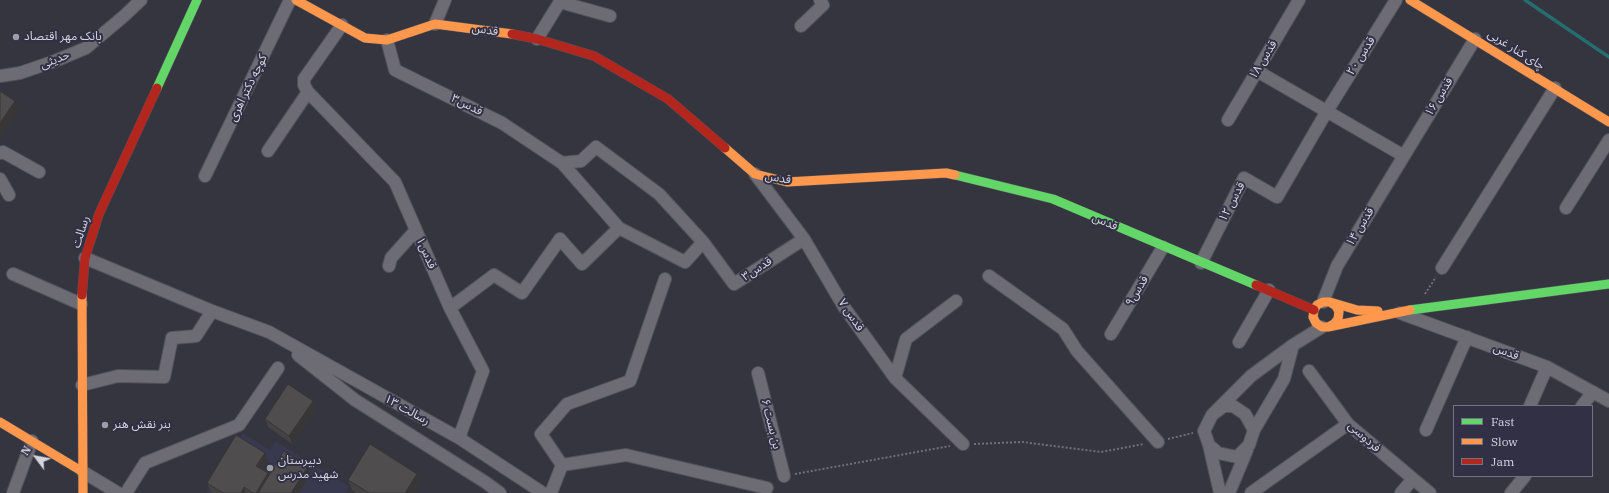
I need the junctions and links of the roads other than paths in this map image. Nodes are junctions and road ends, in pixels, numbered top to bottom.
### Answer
1 (140, 0) edge
2 (197, 0) edge
3 (290, 0) edge
4 (296, 0) edge
5 (445, 0) edge
6 (820, 0) edge
7 (1299, 0) edge
8 (1396, 0) edge
9 (1410, 0) edge
10 (561, 1) edge
11 (610, 16) dead end
12 (342, 24) junction
13 (435, 24) junction
14 (801, 26) dead end
15 (537, 39) junction
16 (1475, 39) junction
17 (387, 40) junction
18 (1257, 70) junction
19 (0, 76) edge
20 (1555, 88) junction
21 (308, 92) junction
22 (1327, 111) junction
23 (1228, 120) dead end
24 (1609, 122) edge
25 (1609, 140) edge
26 (268, 151) dead end
27 (0, 153) edge
28 (1404, 156) junction
29 (562, 163) junction
30 (39, 172) dead end
31 (755, 174) junction
32 (205, 176) dead end
33 (0, 179) edge
34 (9, 195) dead end
35 (1566, 208) dead end
36 (619, 228) junction
37 (416, 230) junction
38 (804, 238) junction
39 (703, 242) junction
40 (1164, 247) junction
41 (85, 258) junction
42 (1201, 262) junction
43 (389, 266) dead end
44 (1442, 268) road end
45 (13, 274) dead end
46 (988, 276) dead end
47 (665, 279) dead end
48 (1609, 284) edge
49 (1268, 290) junction
50 (956, 301) dead end
51 (1327, 302) junction
52 (80, 304) junction
53 (450, 308) junction
54 (1314, 310) junction
55 (212, 311) junction
56 (1398, 312) junction
57 (1325, 327) junction
58 (269, 332) junction
59 (1111, 334) dead end
60 (1467, 337) junction
61 (1239, 342) dead end
62 (1293, 345) junction
63 (1547, 367) junction
64 (278, 368) dead end
65 (1309, 371) dead end
66 (758, 373) dead end
67 (895, 378) junction
68 (82, 385) junction
69 (1593, 392) junction
70 (1609, 401) edge
71 (1530, 405) edge
72 (1583, 405) edge
73 (1212, 415) junction
74 (0, 422) edge
75 (1348, 424) junction
76 (1254, 430) junction
77 (1426, 430) dead end
78 (459, 438) junction
79 (32, 441) junction
80 (1158, 442) road end
81 (962, 444) road end
82 (1209, 445) junction
83 (1249, 446) junction
84 (562, 465) junction
85 (83, 472) junction
86 (784, 476) road end
87 (1523, 477) edge
88 (1413, 479) junction
89 (767, 488) dead end
90 (13, 493) edge
91 (84, 493) edge
92 (118, 493) edge
93 (126, 493) edge
94 (500, 493) edge
95 (543, 493) edge
96 (551, 493) edge
97 (1220, 493) edge
98 (1229, 493) edge
99 (1251, 493) edge
100 (1401, 493) edge
101 (1430, 493) edge
102 (1511, 493) edge

1 - 19 street, حدیثی
2 - 41 street, رسالت
3 - 32 street, کوچه دکتر اهری
4 - 12 street, قدس
5 - 13 street
6 - 14 street
7 - 18 street, قدس ۱۸
8 - 22 street, قدس ۲۰
9 - 16 street, چای کنار غربی
10 - 11 street
10 - 15 street
12 - 17 street, قدس
12 - 21 street
13 - 15 street, قدس
13 - 17 street, قدس
15 - 31 street, قدس
16 - 20 street, چای کنار غربی
16 - 28 street, قدس ۱۶
17 - 29 street, قدس۳
18 - 22 street
18 - 23 street, قدس ۱۸
20 - 24 street, چای کنار غربی
20 - 44 street
21 - 26 street
21 - 37 street, قدس۱
22 - 28 street
22 - 42 street, قدس ۱۲
25 - 35 street
27 - 30 street
28 - 51 street, قدس ۱۴
29 - 36 street, قدس۳
29 - 39 street, قدس۳
31 - 38 street, قدس ۷
31 - 40 street, قدس
33 - 34 street
36 - 39 street, قدس۳
36 - 53 street
37 - 43 street
37 - 53 street, قدس۱
38 - 39 street, قدس۳
38 - 67 street, قدس ۷
40 - 42 street, قدس
40 - 59 street, قدس۹
41 - 52 street, رسالت
41 - 55 street, رسالت ۱۳
42 - 49 street, قدس
45 - 52 street
46 - 80 street
47 - 84 street
48 - 56 street, قدس
49 - 54 street, قدس
49 - 61 street
50 - 67 street
51 - 54 street
51 - 56 street, قدس
51 - 57 street
52 - 68 street, رسالت
53 - 78 street, قدس۱
54 - 57 street
55 - 58 street, رسالت ۱۳
55 - 68 street
56 - 57 street, قدس
56 - 60 street, قدس
57 - 62 street, قدس
58 - 78 street, رسالت ۱۳
58 - 94 street, رسالت ۱۳
60 - 63 street, قدس
60 - 77 street
62 - 73 street, قدس
62 - 76 street
63 - 69 street, قدس
63 - 71 street
64 - 93 street
65 - 75 street, فردوسی
66 - 86 street, بن بست ۶
67 - 81 street, قدس ۷
68 - 85 street, رسالت
69 - 70 street, قدس
69 - 72 street
73 - 76 street
73 - 82 street
74 - 79 street
75 - 88 street, فردوسی
75 - 99 street
76 - 83 street
78 - 95 street, رسالت ۱۳
79 - 85 street
79 - 90 street
82 - 83 street
82 - 97 street
83 - 98 street
84 - 89 street
84 - 96 street
85 - 91 street, رسالت
85 - 92 street
87 - 102 street
88 - 100 street
88 - 101 street, فردوسی

